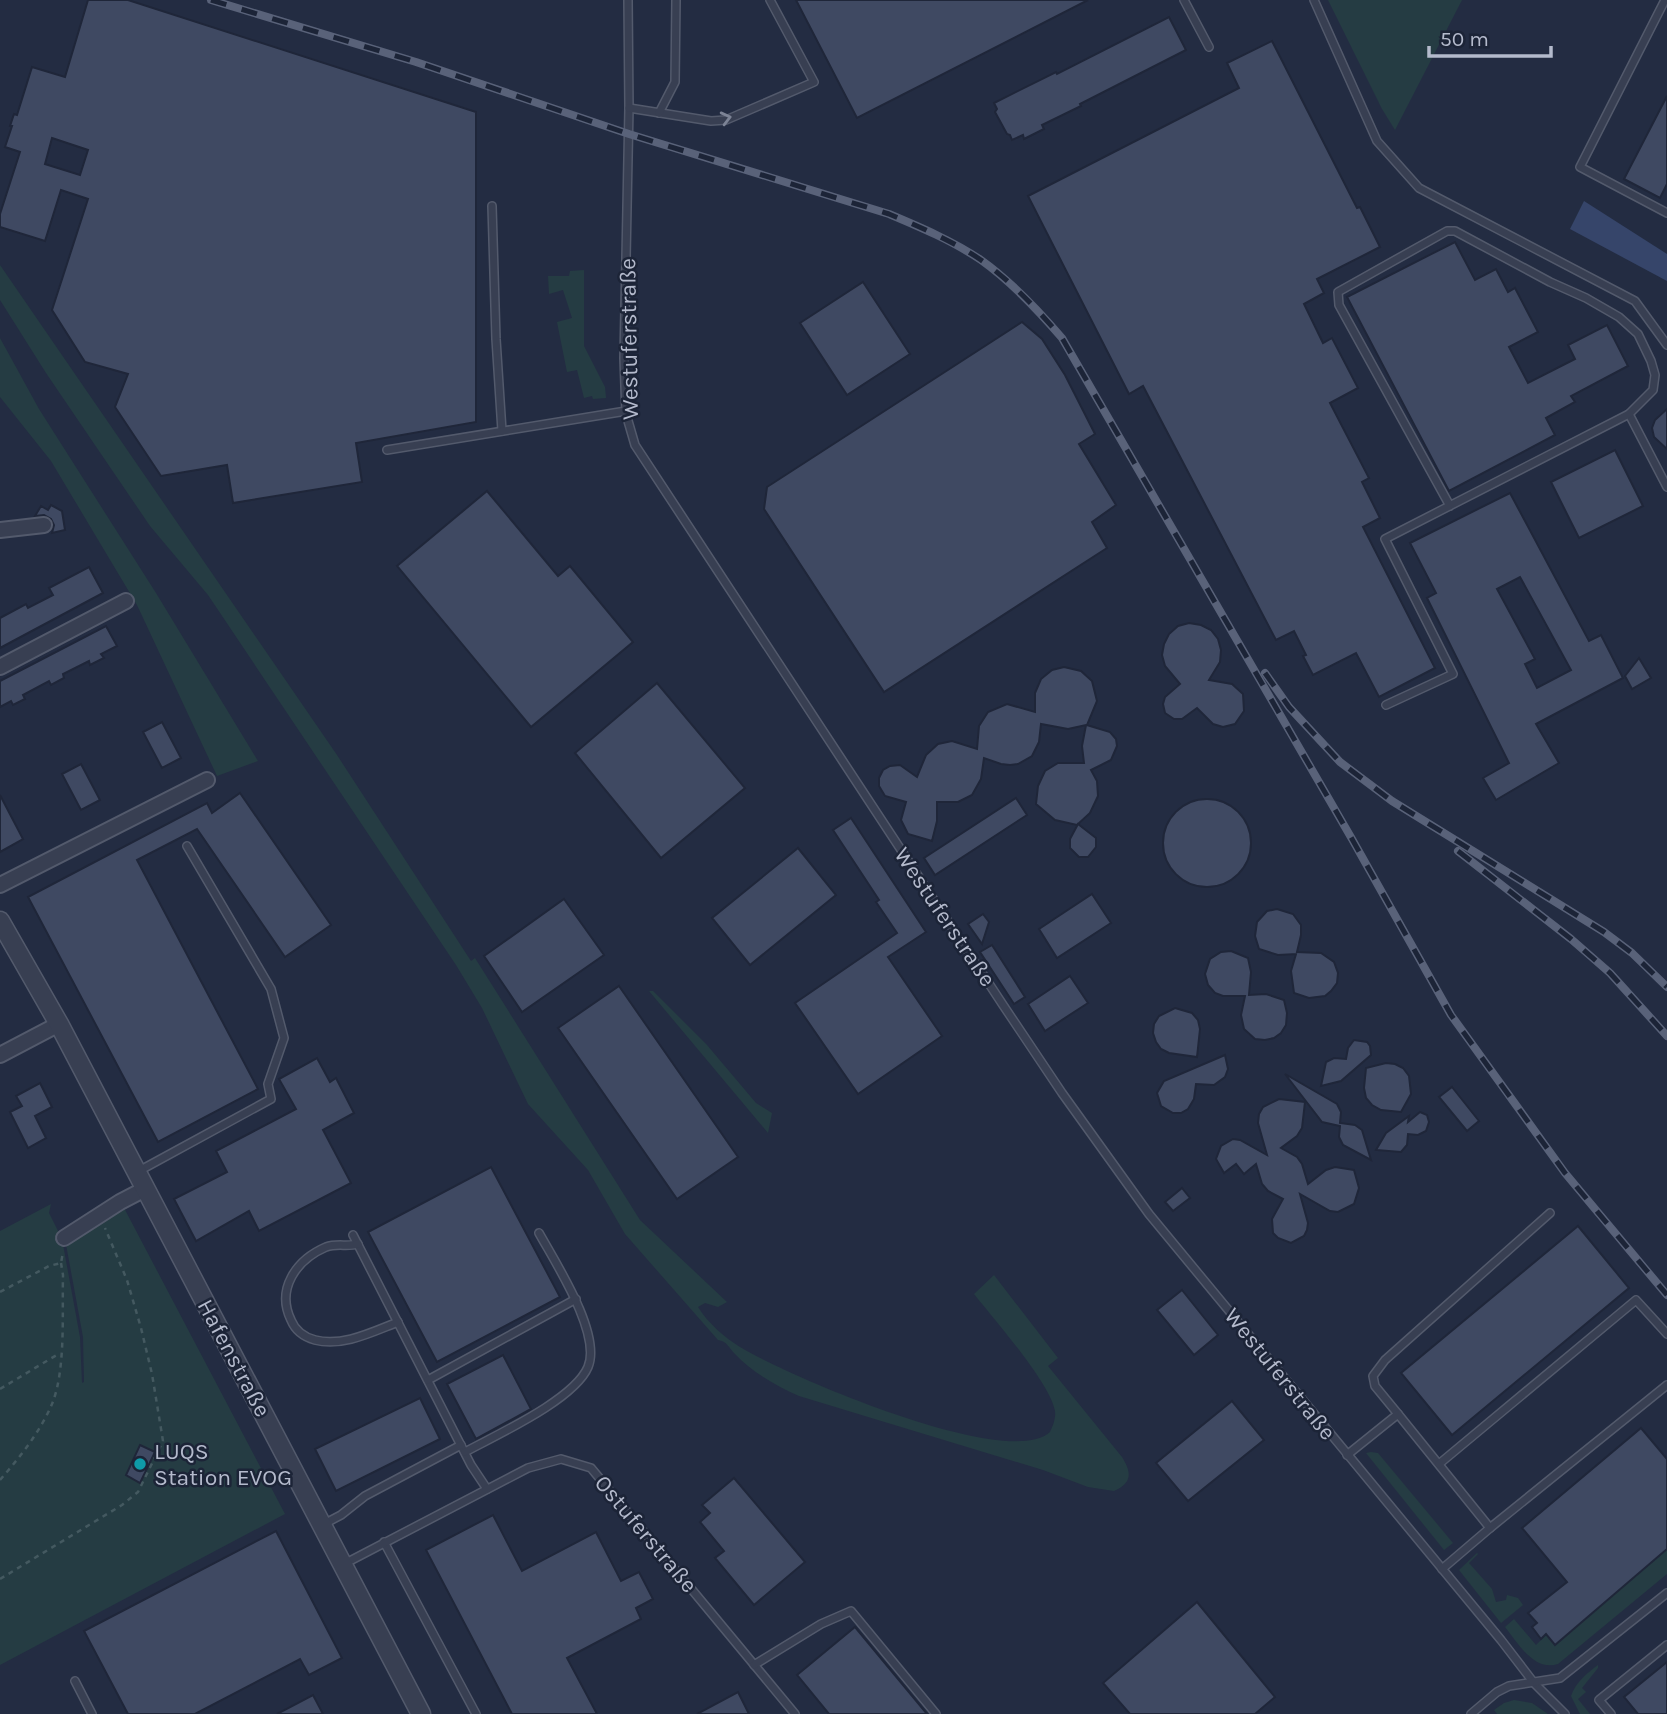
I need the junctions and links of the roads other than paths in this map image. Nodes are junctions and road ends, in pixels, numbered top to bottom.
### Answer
1 (628, 0) edge
2 (676, 0) edge
3 (770, 0) edge
4 (1184, 0) edge
5 (1314, 0) edge
6 (1665, 0) edge
7 (1209, 47) dead end
8 (629, 108) junction
9 (659, 113) junction
10 (492, 206) dead end
11 (1667, 213) edge
12 (1667, 345) edge
13 (626, 411) junction
14 (1629, 414) junction
15 (502, 431) junction
16 (387, 450) dead end
17 (1667, 487) edge
18 (1450, 506) junction
19 (44, 525) dead end
20 (0, 530) edge
21 (126, 601) dead end
22 (0, 667) edge
23 (1385, 705) dead end
24 (207, 780) dead end
25 (187, 846) dead end
26 (0, 885) edge
27 (0, 921) edge
28 (59, 1024) junction
29 (0, 1055) edge
30 (136, 1172) junction
31 (145, 1189) junction
32 (1550, 1213) dead end
33 (539, 1233) dead end
34 (353, 1235) dead end
35 (64, 1238) road end
36 (358, 1244) junction
37 (576, 1299) junction
38 (398, 1322) junction
39 (1667, 1334) edge
40 (428, 1380) junction
41 (1667, 1385) edge
42 (1398, 1414) junction
43 (463, 1448) junction
44 (1347, 1455) junction
45 (1439, 1464) junction
46 (487, 1489) junction
47 (322, 1525) junction
48 (1490, 1528) junction
49 (384, 1542) junction
50 (343, 1564) junction
51 (1442, 1569) junction
52 (1667, 1593) edge
53 (1667, 1645) edge
54 (754, 1665) junction
55 (75, 1681) dead end
56 (1534, 1683) junction
57 (92, 1714) edge
58 (421, 1714) edge
59 (476, 1714) edge
60 (795, 1714) edge
61 (936, 1714) edge
62 (1471, 1714) edge
63 (1565, 1714) edge
64 (1611, 1714) edge

1 - 8 lane, Westuferstraße
2 - 9 lane
9 -> 3 lane
4 - 7 lane
5 - 12 lane
6 - 11 lane
8 - 9 lane
8 - 13 lane, Westuferstraße
10 - 15 lane
13 - 15 lane
13 - 44 lane, Westuferstraße
14 - 17 lane
14 - 18 lane
14 - 18 lane
15 - 16 lane
18 - 23 lane
19 - 20 street
21 - 22 street
24 - 26 street
25 - 30 lane
27 - 28 street, Hafenstraße
28 - 29 street
28 - 30 street, Hafenstraße
30 - 31 street, Hafenstraße
31 - 35 street
31 - 47 street, Hafenstraße
32 - 42 lane
33 - 37 lane
34 - 36 lane
36 - 38 lane
36 - 38 lane
37 - 40 lane
37 - 43 lane
38 - 40 lane
39 - 45 lane
40 - 43 lane
41 - 48 lane
42 - 44 lane
42 - 45 lane
43 - 46 lane
43 - 47 lane
44 - 51 lane, Westuferstraße
45 - 48 lane
46 - 49 lane, Ostuferstraße
46 - 54 lane, Ostuferstraße
47 - 50 street, Hafenstraße
48 - 51 lane
49 - 50 lane, Ostuferstraße
49 - 59 lane
50 - 58 street, Hafenstraße
51 - 56 lane, Westuferstraße
52 - 56 lane
53 - 64 lane
54 - 60 lane, Ostuferstraße
54 - 61 lane
55 - 57 lane
56 - 62 lane
56 - 63 lane, Westuferstraße

